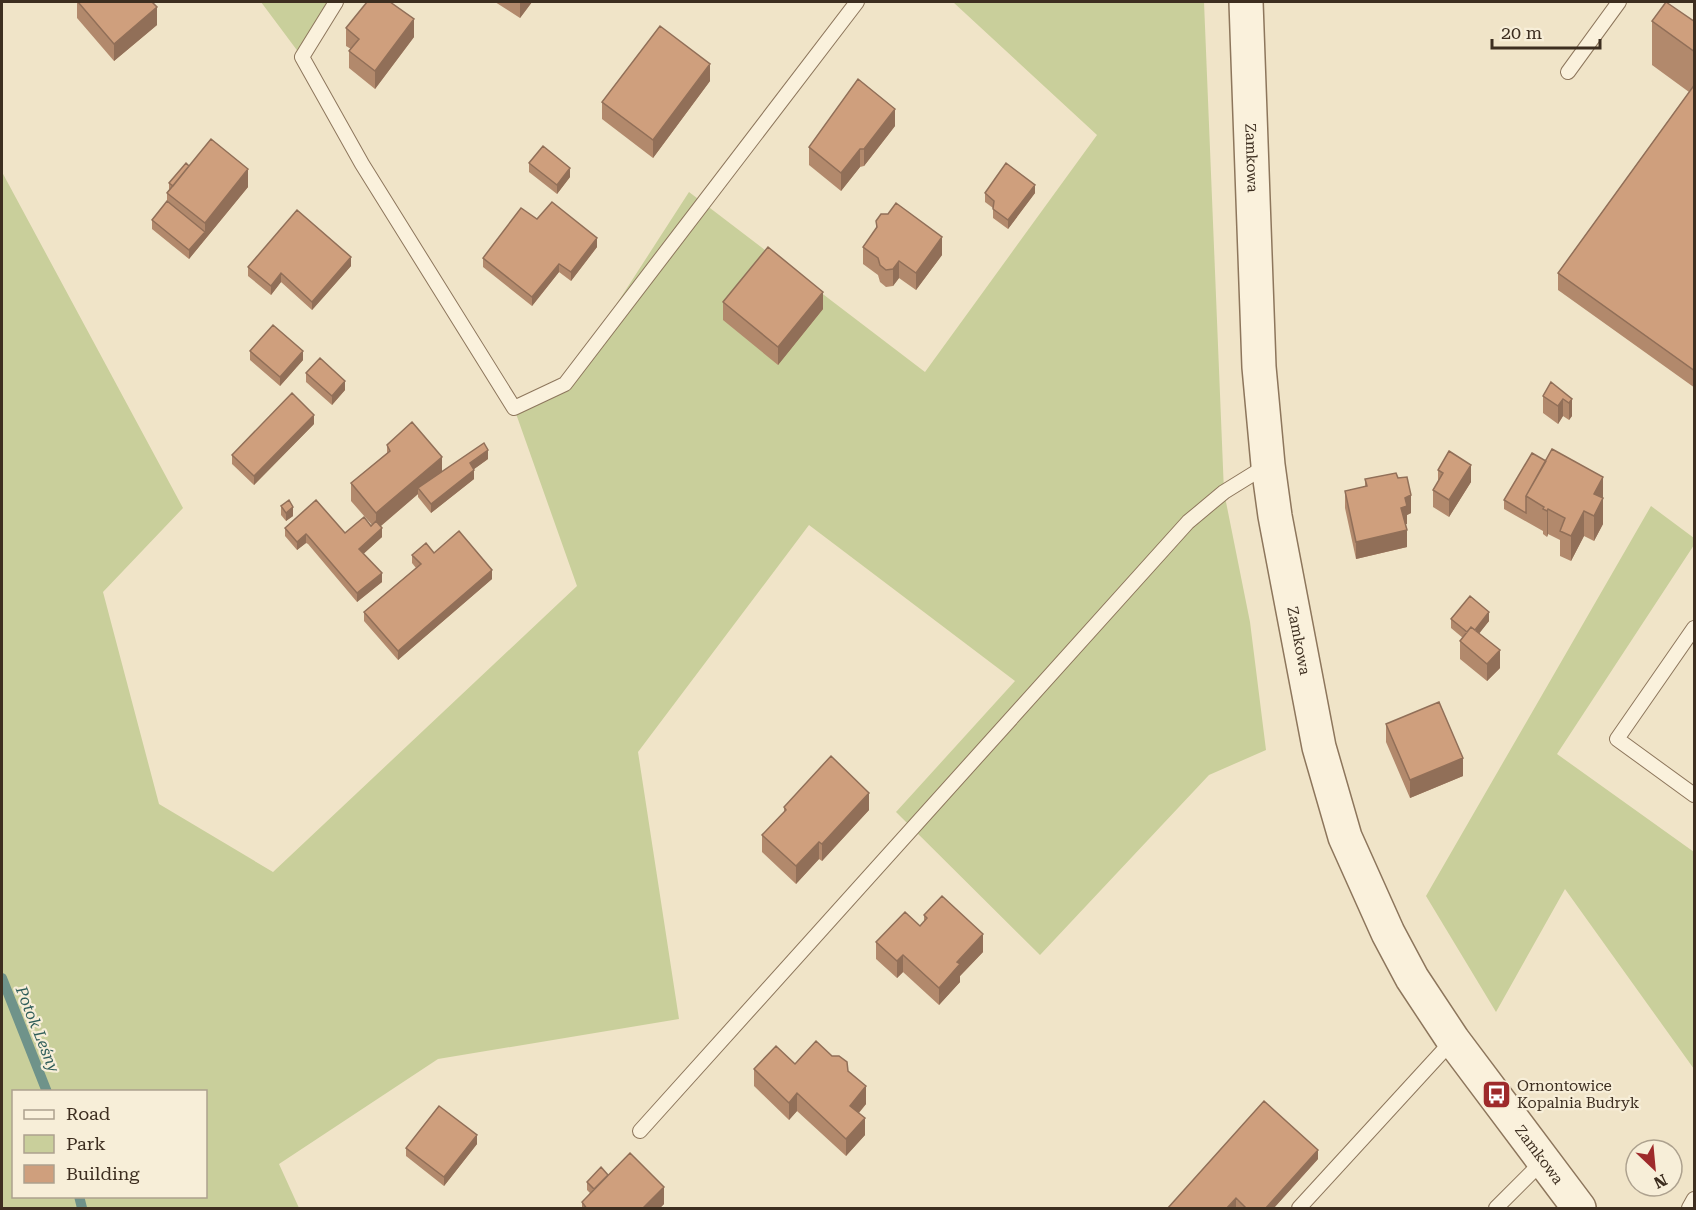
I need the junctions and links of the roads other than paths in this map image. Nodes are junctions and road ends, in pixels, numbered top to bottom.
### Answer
1 (336, 2) edge
2 (857, 2) edge
3 (1246, 2) edge
4 (1619, 2) edge
5 (1568, 72) dead end
6 (1268, 465) junction
7 (1695, 628) edge
8 (1695, 795) edge
9 (1453, 1040) junction
10 (640, 1131) dead end
11 (1544, 1160) junction
12 (1695, 1198) edge
13 (1299, 1209) edge
14 (1496, 1209) edge
15 (1579, 1209) edge
16 (1689, 1209) edge

1 - 2 lane
3 - 6 street, Zamkowa
4 - 5 lane
6 - 9 street, Zamkowa
6 - 10 lane
7 - 8 lane
9 - 11 street, Zamkowa
9 - 13 lane
11 - 14 lane
11 - 15 street, Zamkowa
12 - 16 lane

